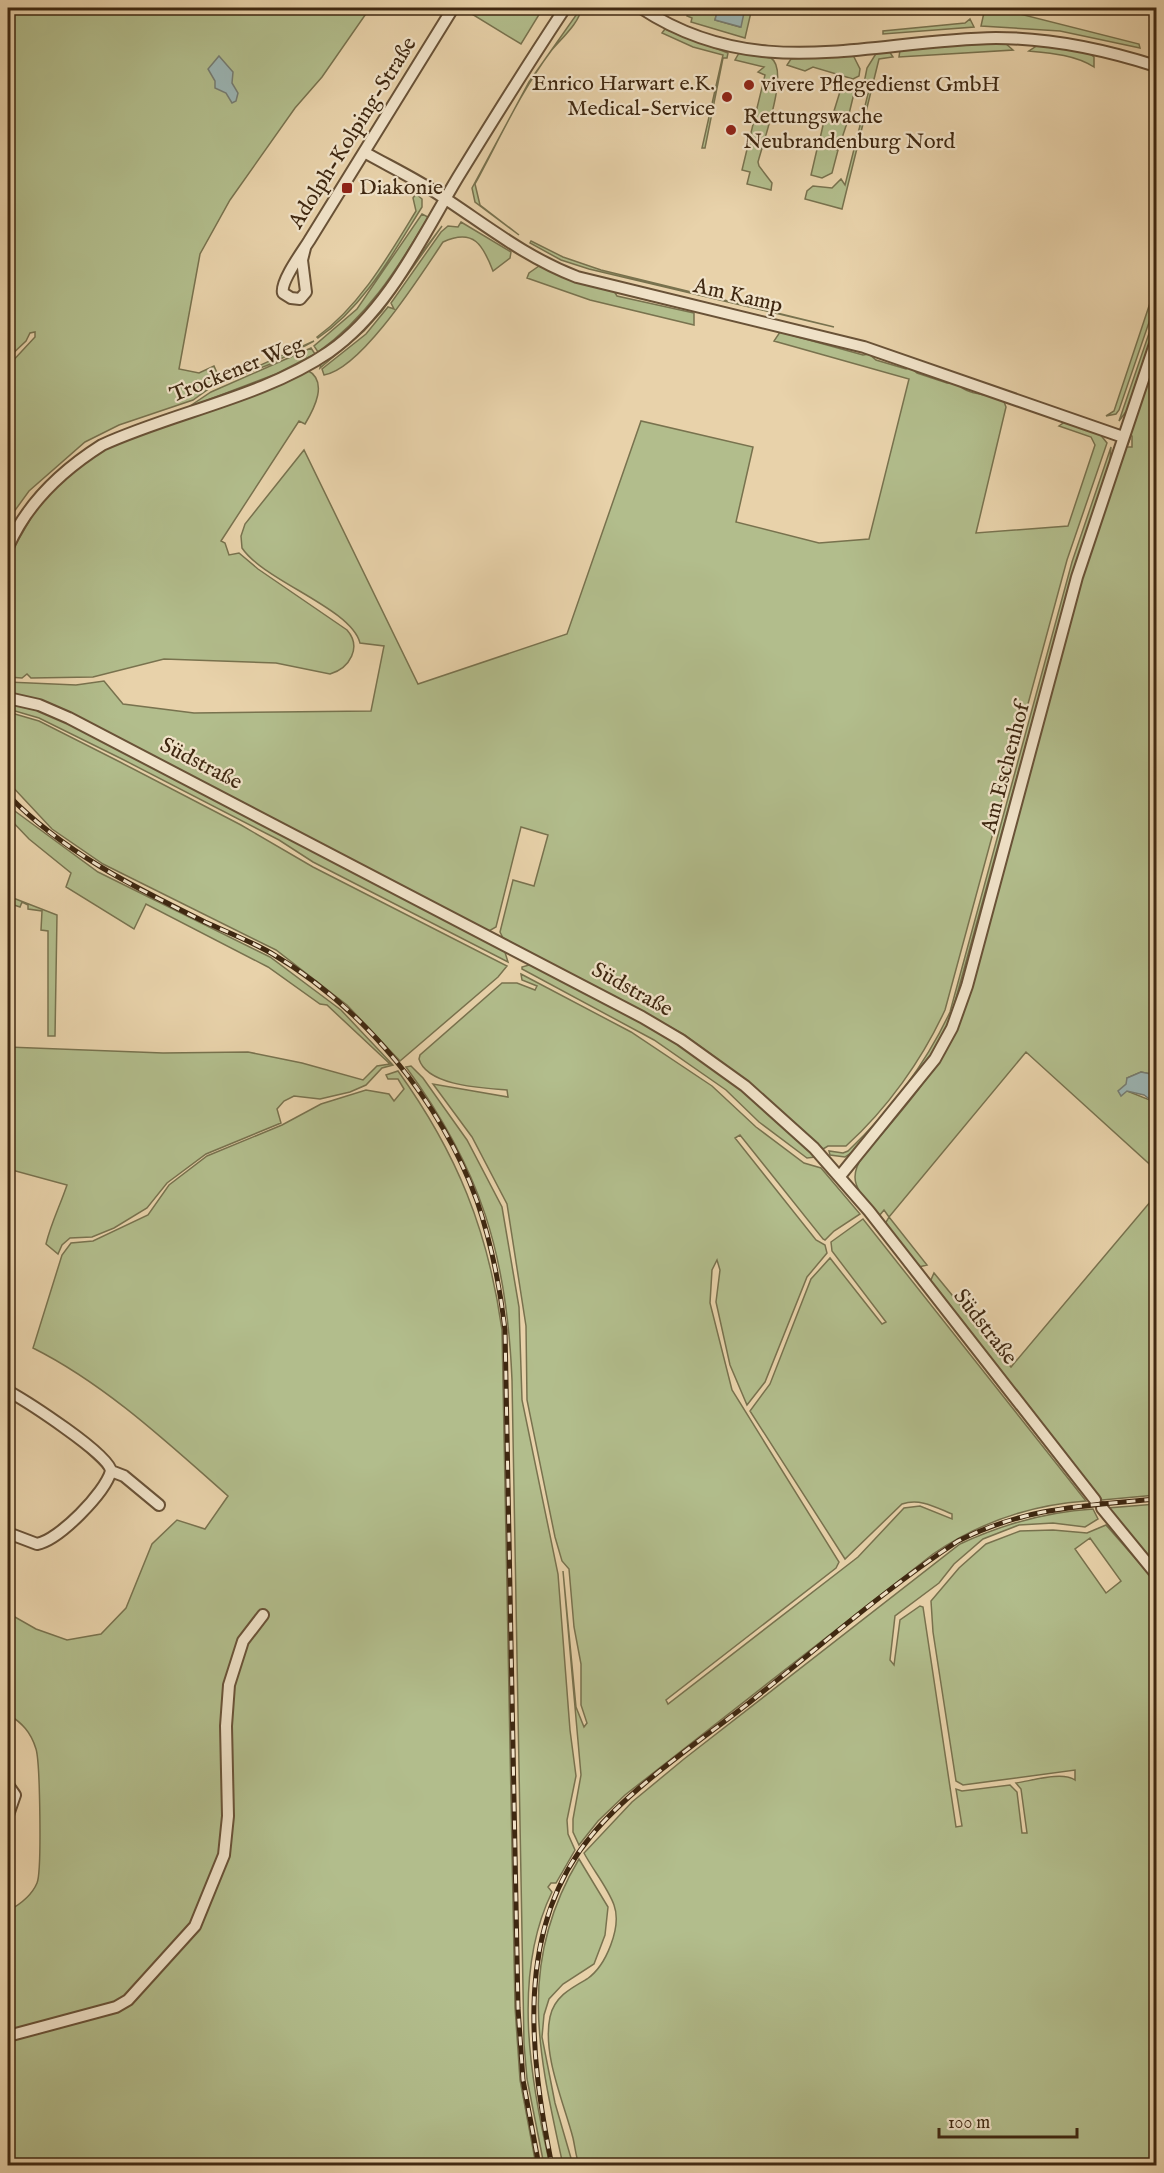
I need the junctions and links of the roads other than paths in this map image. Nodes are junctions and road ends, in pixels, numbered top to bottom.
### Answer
1 (453, 8) edge
2 (565, 8) edge
3 (641, 8) edge
4 (1156, 66) edge
5 (364, 152) junction
6 (445, 200) junction
7 (304, 248) dead end
8 (1156, 341) edge
9 (1123, 437) junction
10 (8, 547) edge
11 (8, 698) edge
12 (840, 1176) junction
13 (8, 1391) edge
14 (111, 1471) junction
15 (159, 1505) dead end
16 (8, 1533) edge
17 (1156, 1574) edge
18 (263, 1615) dead end
19 (8, 1785) edge
20 (8, 1815) edge
21 (8, 2036) edge

1 - 5 street, Adolph-Kolping-Straße
2 - 6 street, Trockener Weg
3 - 4 street
5 - 6 street, Am Kamp
5 - 7 street, Adolph-Kolping-Straße
6 - 9 street, Am Kamp
6 - 10 street, Trockener Weg
8 - 9 street, Am Eschenhof
9 - 12 street, Am Eschenhof
11 - 12 street, Südstraße
12 - 17 street, Südstraße
13 - 14 street
14 - 15 street
14 - 16 street
18 - 21 street
19 - 20 street

